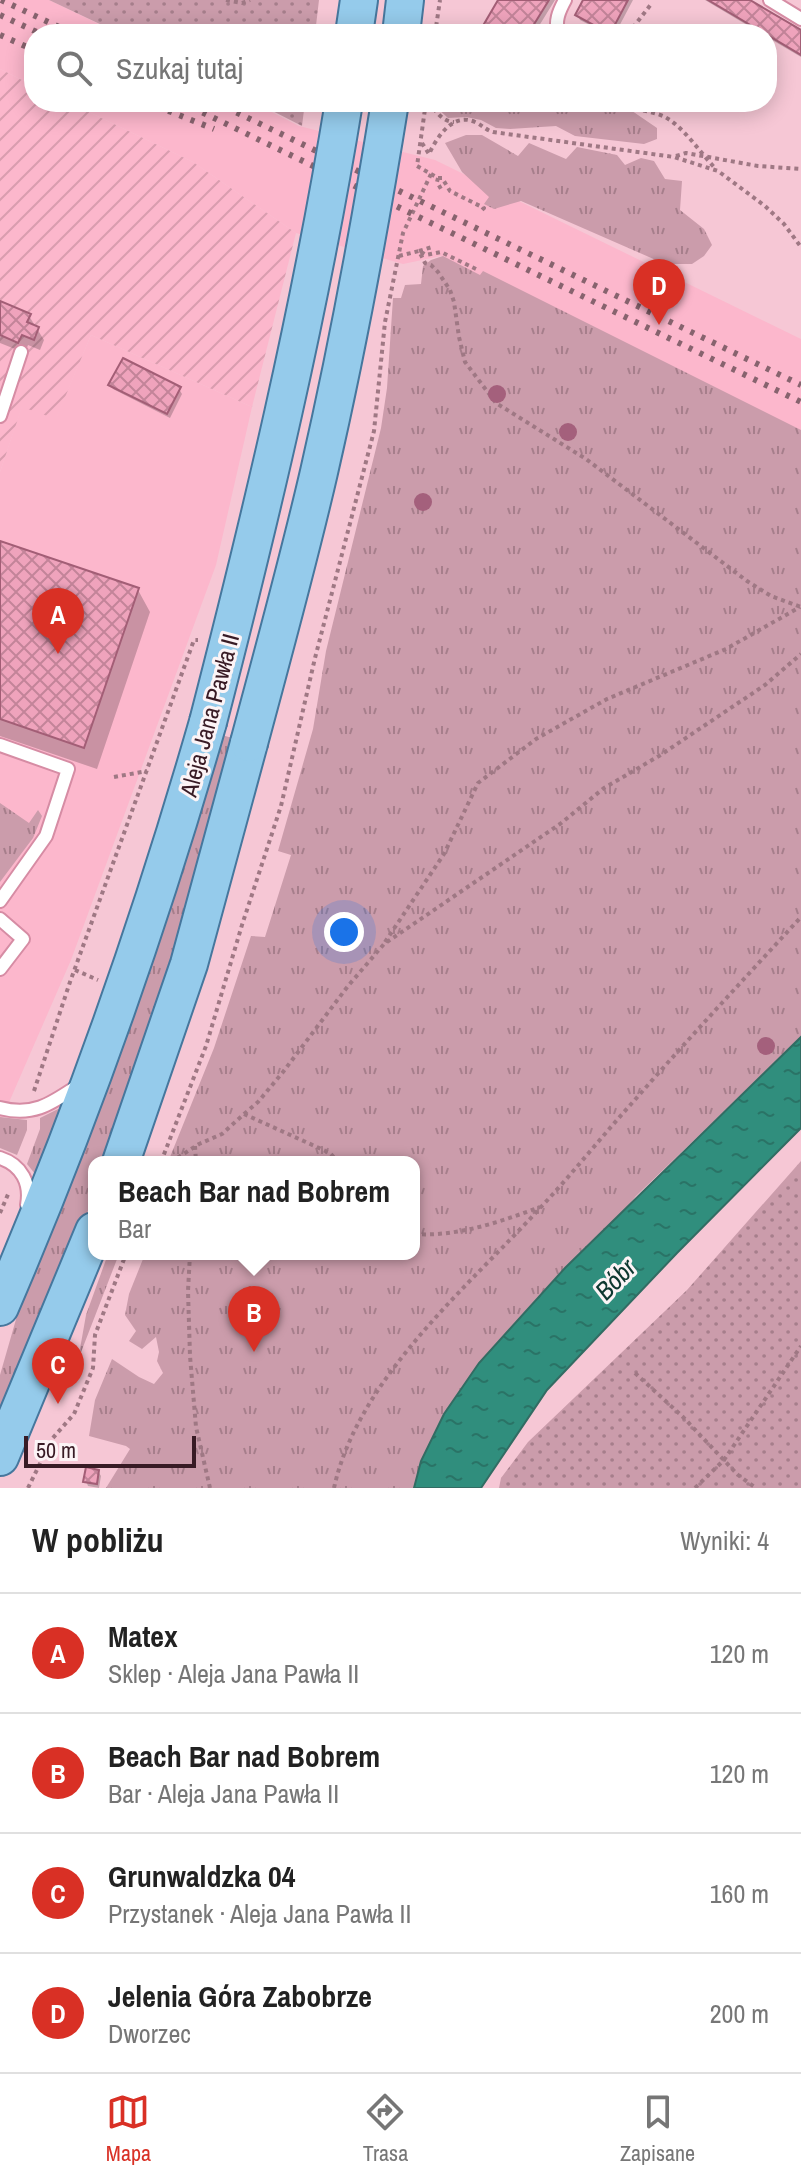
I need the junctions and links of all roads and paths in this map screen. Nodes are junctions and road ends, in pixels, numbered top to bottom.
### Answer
1 (226, 0) edge
2 (250, 0) edge
3 (359, 0) edge
4 (405, 0) edge
5 (440, 0) edge
6 (565, 0) edge
7 (770, 0) edge
8 (652, 3) dead end
9 (801, 19) edge
10 (355, 24) edge
11 (402, 24) edge
12 (436, 24) edge
13 (557, 24) edge
14 (636, 24) edge
15 (342, 112) edge
16 (388, 112) edge
17 (426, 112) edge
18 (436, 112) edge
19 (647, 112) edge
20 (455, 122) junction
21 (420, 141) junction
22 (704, 156) junction
23 (674, 157) junction
24 (801, 169) edge
25 (718, 171) junction
26 (431, 174) junction
27 (438, 178) junction
28 (441, 189) dead end
29 (482, 210) dead end
30 (432, 247) dead end
31 (801, 247) edge
32 (419, 251) junction
33 (399, 256) junction
34 (477, 266) dead end
35 (21, 352) dead end
36 (0, 416) edge
37 (801, 607) edge
38 (209, 642) dead end
39 (801, 654) edge
40 (0, 745) edge
41 (147, 771) junction
42 (114, 777) dead end
43 (0, 901) edge
44 (801, 917) edge
45 (0, 919) edge
46 (384, 944) junction
47 (0, 969) edge
48 (75, 970) junction
49 (89, 976) dead end
50 (95, 1074) junction
51 (33, 1096) dead end
52 (0, 1108) edge
53 (244, 1114) junction
54 (195, 1146) junction
55 (123, 1156) edge
56 (163, 1156) edge
57 (180, 1156) edge
58 (196, 1156) edge
59 (333, 1156) edge
60 (0, 1158) edge
61 (10, 1190) dead end
62 (542, 1206) junction
63 (0, 1213) edge
64 (420, 1235) edge
65 (88, 1245) edge
66 (124, 1260) edge
67 (190, 1260) edge
68 (6, 1294) edge
69 (801, 1346) edge
70 (635, 1373) dead end
71 (0, 1457) edge
72 (724, 1460) junction
73 (28, 1488) edge
74 (210, 1488) edge
75 (334, 1488) edge
76 (695, 1488) edge
77 (756, 1488) edge

1 - 2 path
3 - 10 main road
4 - 11 main road
5 - 12 path
6 - 13 lane
7 - 9 lane
8 - 14 path
15 - 50 main road, Aleja Jana Pawła II, bridge
16 - 55 main road, Aleja Jana Pawła II, bridge
17 - 21 path
18 - 20 path
19 - 22 path
20 - 21 path
20 - 23 path
21 - 26 path
22 - 23 path
22 - 24 path
22 - 25 path
23 - 25 path
25 - 31 path
26 - 27 path
26 - 33 path
27 - 28 path
27 - 29 path
30 - 32 path
32 - 33 path
32 - 34 path
32 - 37 path
33 - 56 path
35 - 36 lane
37 - 46 path
38 - 41 path
39 - 46 path
40 - 43 lane
41 - 42 path
41 - 48 path
44 - 62 path
45 - 47 lane
46 - 53 path
48 - 49 path
48 - 51 path
50 - 52 lane
50 - 68 main road, Aleja Jana Pawła II
53 - 54 path
53 - 59 path
54 - 57 path
54 - 58 path
60 - 68 lane
61 - 63 path
62 - 64 path
62 - 75 path
65 - 71 main road
66 - 73 path
67 - 74 path
69 - 72 path
70 - 72 path
72 - 76 path
72 - 77 path

